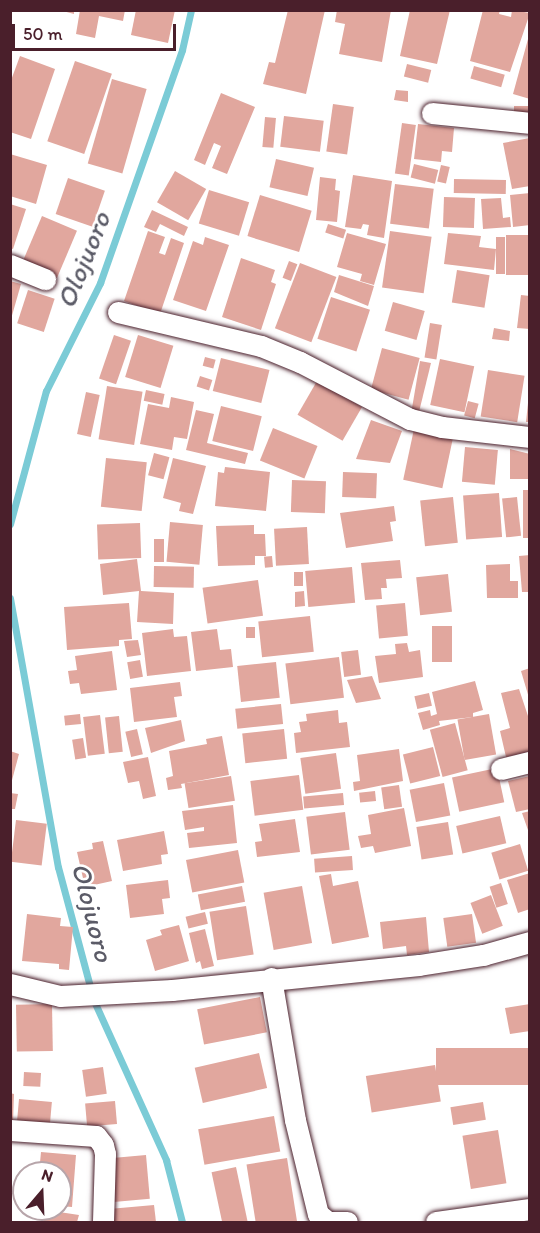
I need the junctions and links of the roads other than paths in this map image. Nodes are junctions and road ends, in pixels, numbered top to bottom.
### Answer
1 (432, 113) dead end
2 (530, 123) edge
3 (10, 265) edge
4 (45, 279) dead end
5 (118, 312) dead end
6 (530, 437) edge
7 (530, 762) edge
8 (501, 769) dead end
9 (530, 942) edge
10 (271, 978) junction
11 (10, 984) edge
12 (10, 1130) edge
13 (530, 1209) edge
14 (103, 1222) edge
15 (347, 1222) edge
16 (436, 1222) edge

1 - 2 street
3 - 4 street
5 - 6 street
7 - 8 street
9 - 10 street
10 - 11 street
10 - 15 street
12 - 14 street
13 - 16 street

